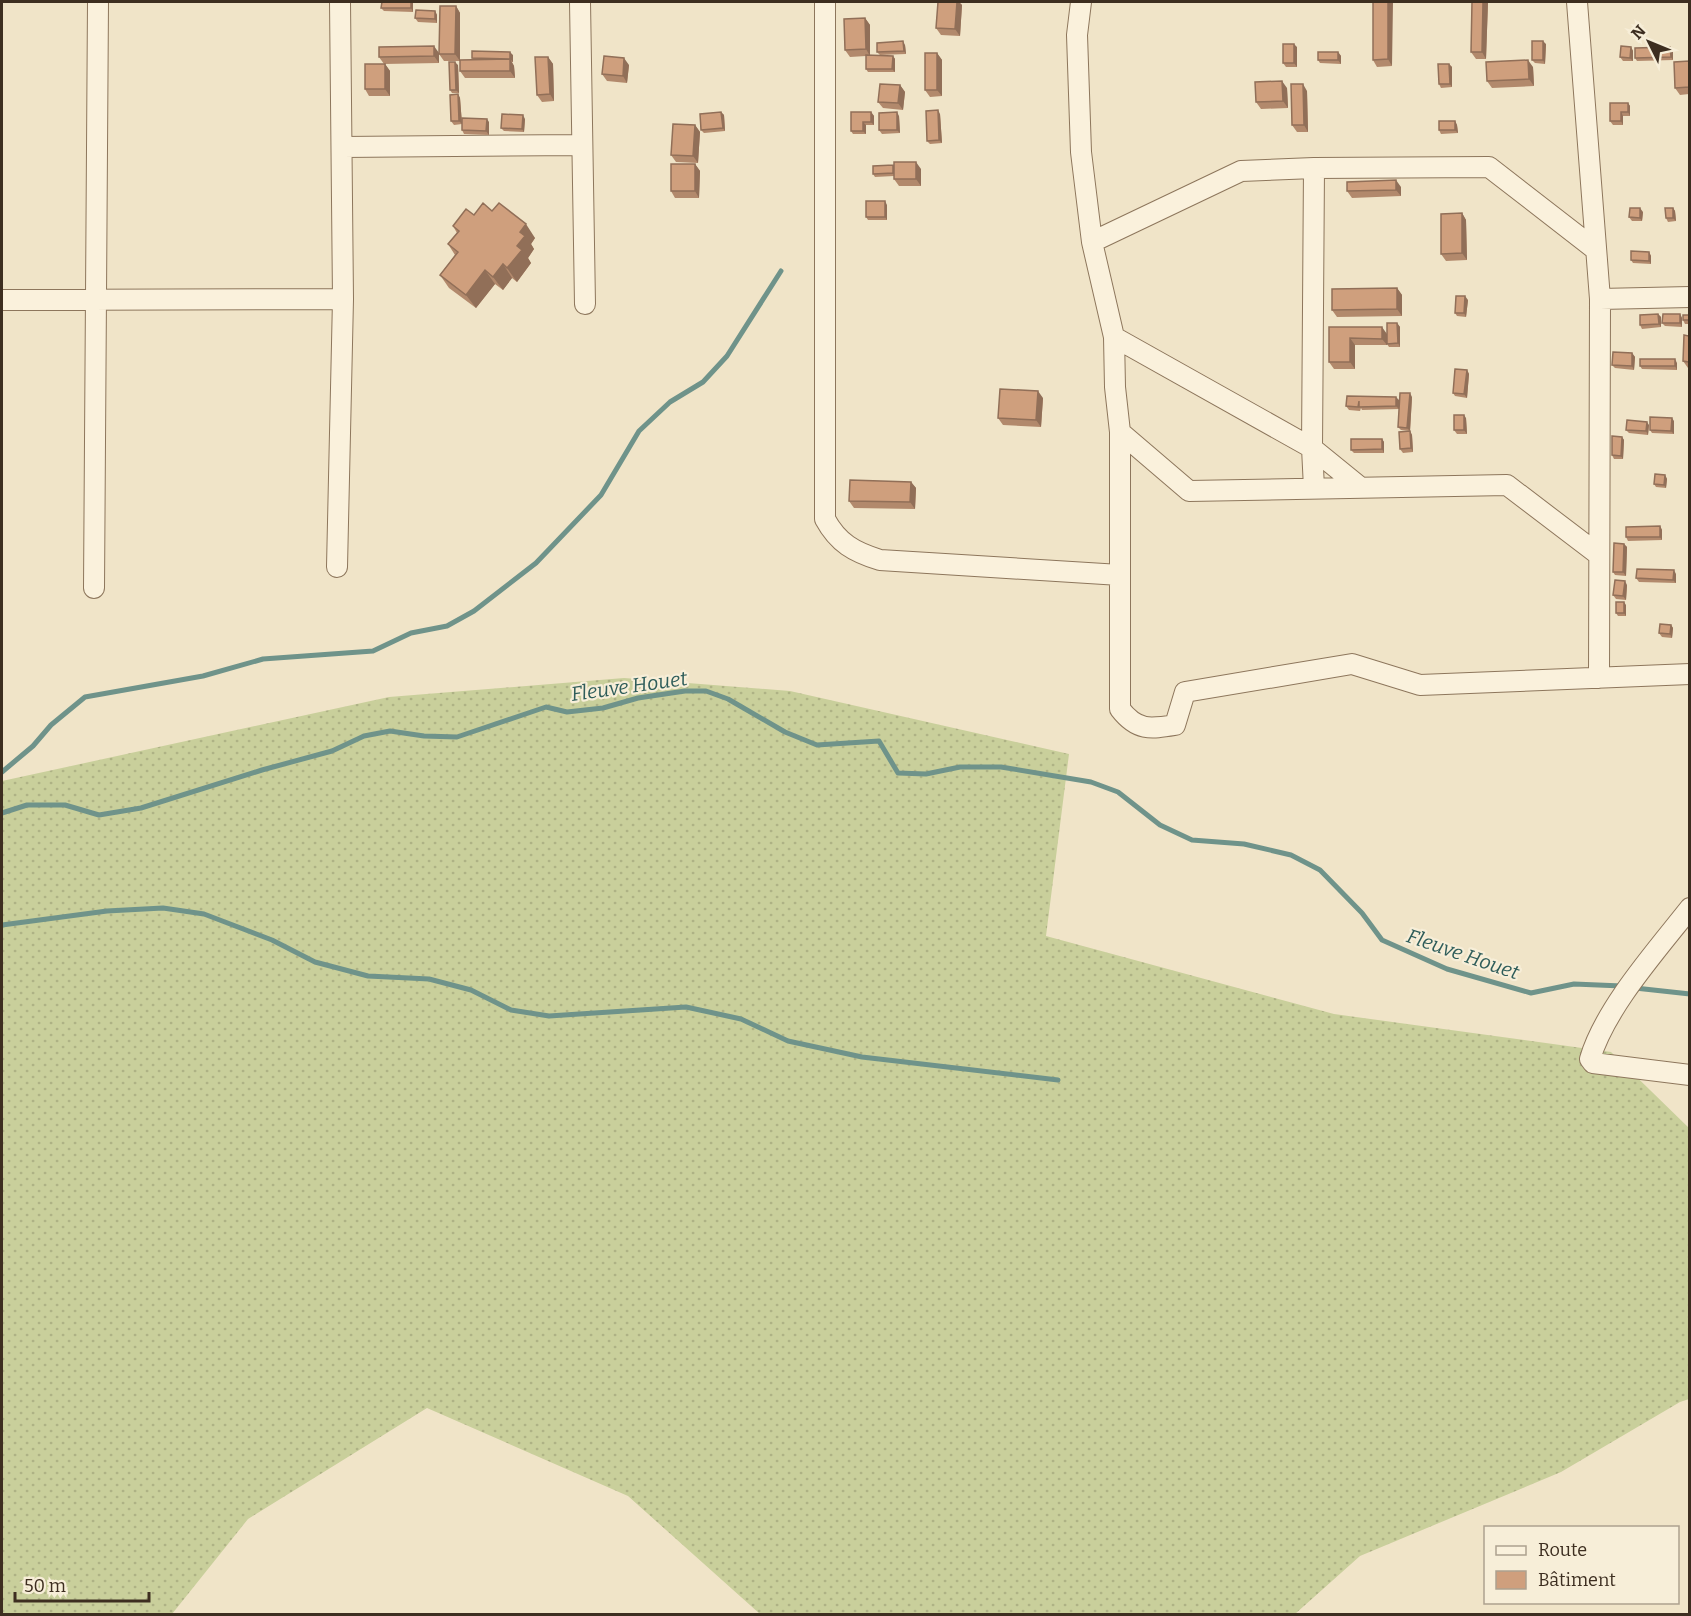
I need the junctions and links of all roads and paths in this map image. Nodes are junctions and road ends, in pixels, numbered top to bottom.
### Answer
1 (98, 2) edge
2 (340, 2) edge
3 (580, 2) edge
4 (825, 2) edge
5 (1082, 2) edge
6 (1577, 2) edge
7 (582, 145) junction
8 (343, 147) junction
9 (1314, 168) junction
10 (1092, 242) junction
11 (1596, 250) junction
12 (1689, 297) edge
13 (343, 299) junction
14 (1600, 299) junction
15 (2, 300) edge
16 (95, 302) junction
17 (585, 304) dead end
18 (1114, 337) junction
19 (1119, 432) junction
20 (1312, 448) junction
21 (1360, 487) junction
22 (1314, 488) junction
23 (1599, 555) junction
24 (337, 567) dead end
25 (1120, 575) junction
26 (94, 588) dead end
27 (1689, 674) edge
28 (1599, 678) junction
29 (1689, 908) edge
30 (1689, 1075) edge

1 - 16 street
2 - 8 street
3 - 7 street
4 - 25 street
5 - 10 street
6 - 11 street
7 - 8 street
7 - 17 street
8 - 13 street
9 - 10 street
9 - 11 street
9 - 20 street
10 - 18 street
11 - 14 street
12 - 14 street
13 - 16 street
13 - 24 street
14 - 23 street
15 - 16 street
16 - 26 street
18 - 19 street
18 - 20 street
19 - 22 street
19 - 25 street
20 - 21 street
20 - 22 street
21 - 22 street
21 - 23 street
23 - 28 street
25 - 28 street
27 - 28 street
29 - 30 street

